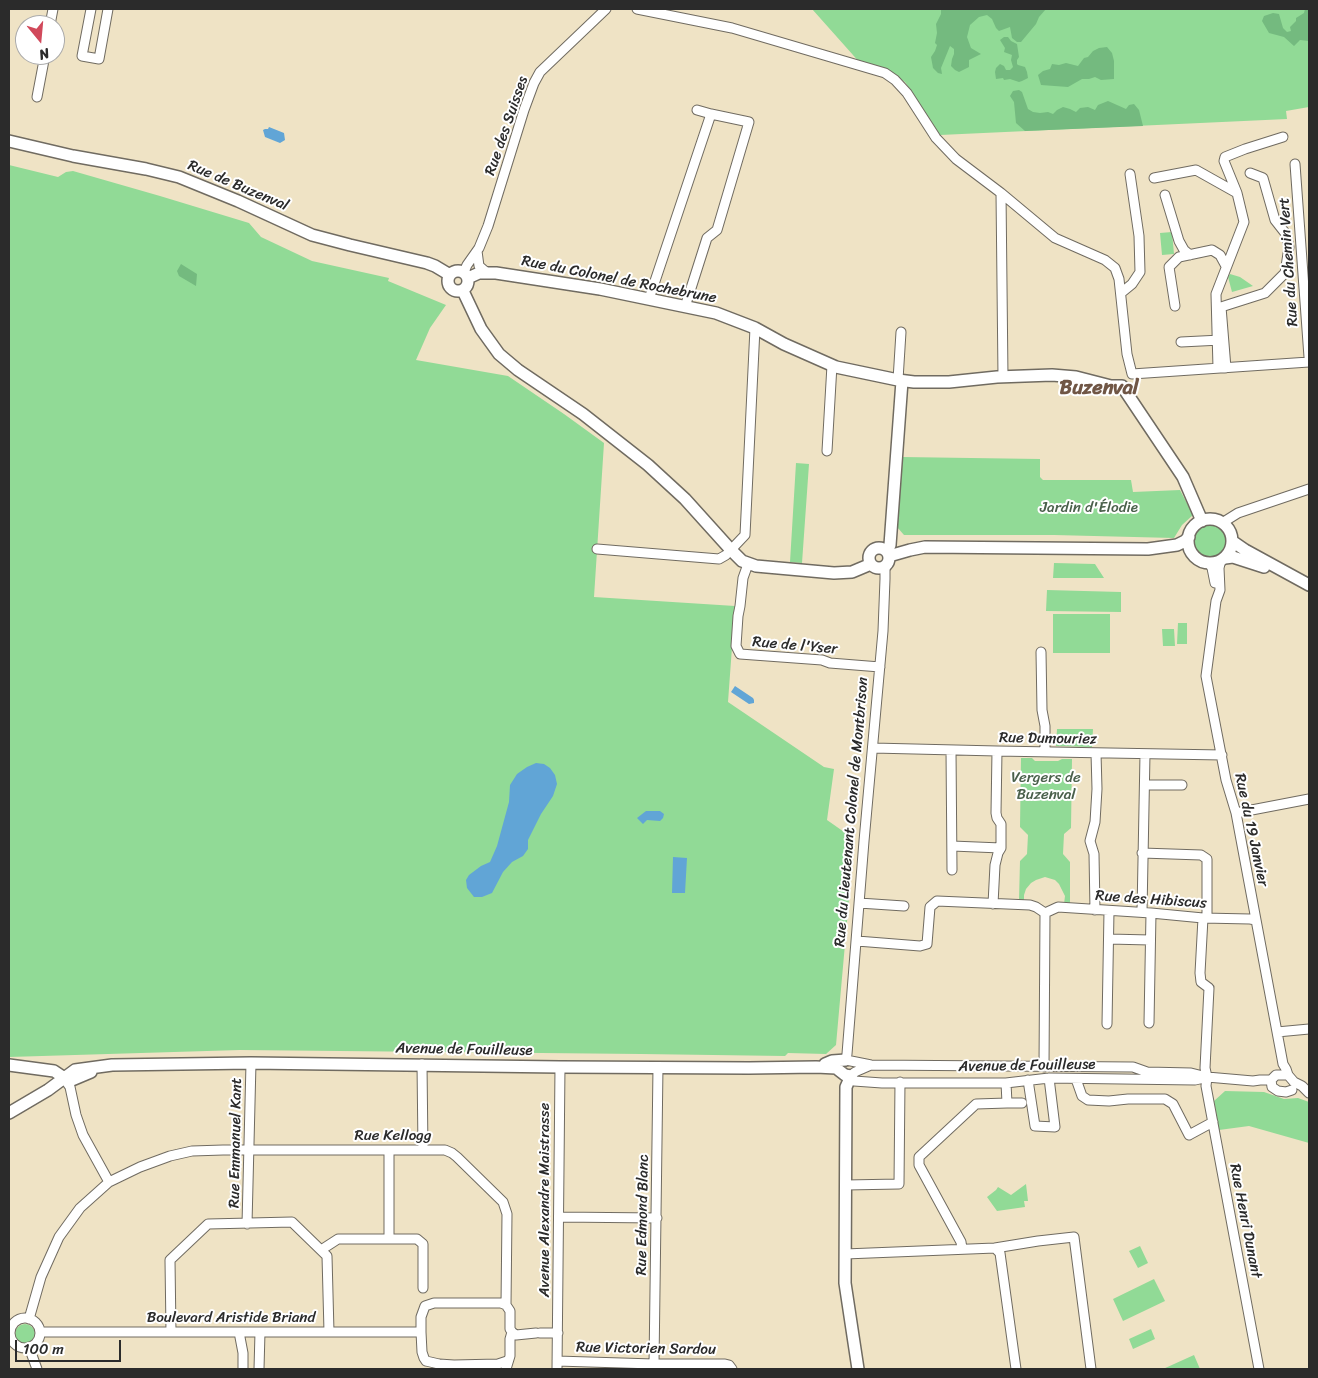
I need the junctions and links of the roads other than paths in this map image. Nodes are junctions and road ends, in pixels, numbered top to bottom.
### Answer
1 (91, 9) edge
2 (108, 9) edge
3 (606, 9) edge
4 (637, 9) edge
5 (43, 65) edge
6 (37, 97) dead end
7 (697, 110) dead end
8 (711, 114) junction
9 (1283, 137) dead end
10 (9, 141) edge
11 (1296, 164) dead end
12 (1250, 173) dead end
13 (1130, 174) dead end
14 (1154, 178) dead end
15 (1001, 193) junction
16 (1236, 193) junction
17 (1165, 194) dead end
18 (477, 251) junction
19 (1190, 255) junction
20 (1226, 266) junction
21 (486, 272) junction
22 (450, 275) junction
23 (466, 275) junction
24 (463, 291) junction
25 (1121, 293) junction
26 (649, 299) junction
27 (1175, 306) dead end
28 (686, 307) junction
29 (1219, 308) junction
30 (755, 328) junction
31 (901, 332) dead end
32 (1221, 340) junction
33 (1181, 342) dead end
34 (1309, 357) edge
35 (1309, 362) edge
36 (832, 365) junction
37 (1222, 368) junction
38 (1132, 374) junction
39 (1003, 377) junction
40 (900, 380) junction
41 (1121, 389) junction
42 (827, 451) dead end
43 (1309, 489) edge
44 (1202, 521) junction
45 (1222, 523) junction
46 (1189, 537) junction
47 (1232, 541) junction
48 (597, 549) dead end
49 (1148, 549) junction
50 (731, 550) junction
51 (888, 554) junction
52 (1193, 555) junction
53 (1223, 559) junction
54 (1209, 563) junction
55 (748, 564) junction
56 (871, 564) junction
57 (884, 567) junction
58 (1305, 583) edge
59 (1216, 601) junction
60 (1041, 652) dead end
61 (880, 667) junction
62 (873, 748) junction
63 (951, 750) junction
64 (997, 751) junction
65 (1043, 752) junction
66 (1096, 753) junction
67 (1145, 754) junction
68 (1222, 755) junction
69 (1145, 784) junction
70 (1182, 785) dead end
71 (1309, 799) edge
72 (1236, 813) junction
73 (952, 846) junction
74 (1001, 848) junction
75 (1142, 853) junction
76 (952, 870) dead end
77 (860, 903) junction
78 (993, 904) junction
79 (904, 906) dead end
80 (1095, 910) junction
81 (1109, 911) junction
82 (1045, 913) junction
83 (1146, 913) junction
84 (1205, 918) junction
85 (1256, 920) junction
86 (1109, 938) junction
87 (1150, 940) junction
88 (856, 941) junction
89 (1149, 1023) dead end
90 (1107, 1024) dead end
91 (1309, 1029) edge
92 (1277, 1032) junction
93 (846, 1060) junction
94 (251, 1063) junction
95 (422, 1064) junction
96 (11, 1065) edge
97 (871, 1065) junction
98 (560, 1067) junction
99 (658, 1067) junction
100 (816, 1067) junction
101 (1044, 1067) junction
102 (836, 1068) junction
103 (851, 1076) junction
104 (63, 1077) junction
105 (1207, 1077) junction
106 (1050, 1078) junction
107 (1076, 1079) junction
108 (1028, 1080) junction
109 (1289, 1080) junction
110 (900, 1082) junction
111 (1006, 1083) junction
112 (1272, 1083) junction
113 (1309, 1093) edge
114 (1007, 1103) junction
115 (1022, 1103) dead end
116 (9, 1113) edge
117 (1213, 1122) junction
118 (250, 1149) junction
119 (389, 1150) junction
120 (422, 1150) junction
121 (109, 1182) junction
122 (846, 1185) junction
123 (559, 1217) junction
124 (657, 1218) junction
125 (248, 1224) junction
126 (389, 1238) junction
127 (995, 1248) junction
128 (962, 1249) junction
129 (321, 1250) junction
130 (845, 1254) junction
131 (506, 1305) junction
132 (426, 1306) junction
133 (29, 1319) junction
134 (11, 1323) edge
135 (40, 1332) junction
136 (171, 1332) junction
137 (239, 1332) junction
138 (260, 1332) junction
139 (329, 1332) junction
140 (421, 1332) junction
141 (512, 1332) junction
142 (558, 1333) junction
143 (11, 1345) edge
144 (30, 1347) junction
145 (654, 1364) junction
146 (424, 1365) edge
147 (507, 1365) edge
148 (557, 1365) edge
149 (37, 1369) edge
150 (243, 1369) edge
151 (259, 1369) edge
152 (732, 1369) edge
153 (858, 1369) edge
154 (1016, 1369) edge
155 (1091, 1369) edge
156 (1259, 1369) edge

1 - 2 street
3 - 18 street, Rue des Suisses
4 - 15 street
5 - 6 street
7 - 8 street
8 - 26 street
8 - 28 street
9 - 16 street
10 - 22 street, Rue de Buzenval
11 - 34 street, Rue du Chemin Vert
12 - 29 street
13 - 25 street
14 - 16 street
15 - 25 street
15 - 39 street
16 - 20 street
17 - 19 street
18 - 21 street
18 - 23 street, Rue des Suisses
19 - 20 street
19 - 27 street
20 - 29 street
21 - 23 street, Rue du Colonel de Rochebrune
21 - 26 street, Rue du Colonel de Rochebrune
22 - 23 street
22 - 24 street
23 - 24 street
24 - 50 street
25 - 38 street
26 - 28 street, Rue du Colonel de Rochebrune
28 - 30 street, Rue du Colonel de Rochebrune
29 - 32 street
30 - 36 street, Rue du Colonel de Rochebrune
30 - 50 street
31 - 40 street
32 - 33 street
32 - 37 street
35 - 37 street
36 - 40 street, Rue du Colonel de Rochebrune
36 - 42 street
37 - 38 street
38 - 41 street
39 - 40 street, Rue du Colonel de Rochebrune
39 - 41 street, Rue du Colonel de Rochebrune
40 - 51 street
41 - 44 street
43 - 45 street
44 - 45 street
44 - 46 street
45 - 47 street
46 - 49 street
46 - 52 street
47 - 53 street
47 - 58 street
48 - 50 street
49 - 51 street
49 - 52 street
50 - 55 street
51 - 56 street
51 - 57 street
52 - 54 street
53 - 54 street
53 - 58 street
53 - 59 street, Rue du 19 Janvier
54 - 59 street, Rue du 19 Janvier
55 - 56 street
55 - 61 street, Rue de l'Yser
56 - 57 street
57 - 61 street, Rue du Lieutenant Colonel de Montbrison
59 - 68 street, Rue du 19 Janvier
60 - 65 street
61 - 62 street, Rue du Lieutenant Colonel de Montbrison
62 - 63 street, Rue Dumouriez
62 - 77 street, Rue du Lieutenant Colonel de Montbrison
63 - 64 street, Rue Dumouriez
63 - 73 street
64 - 65 street, Rue Dumouriez
64 - 74 street
65 - 66 street, Rue Dumouriez
66 - 67 street, Rue Dumouriez
66 - 80 street
67 - 68 street, Rue Dumouriez
67 - 69 street
68 - 72 street, Rue du 19 Janvier
69 - 70 street
69 - 75 street
71 - 72 street
72 - 85 street, Rue du 19 Janvier
73 - 74 street
73 - 76 street
74 - 78 street
75 - 83 street
75 - 84 street
77 - 79 street
77 - 88 street, Rue du Lieutenant Colonel de Montbrison
78 - 82 street
78 - 88 street
80 - 81 street, Rue des Hibiscus
80 - 82 street, Rue des Hibiscus
81 - 83 street, Rue des Hibiscus
81 - 86 street
82 - 101 street
83 - 84 street, Rue des Hibiscus
83 - 87 street
84 - 85 street, Rue des Hibiscus
84 - 105 street, Rue Henri Dunant
85 - 92 street, Rue du 19 Janvier
86 - 87 street
86 - 90 street
87 - 89 street
88 - 93 street, Rue du Lieutenant Colonel de Montbrison
91 - 92 street
92 - 109 street, Rue du 19 Janvier
93 - 97 street, Avenue de Fouilleuse
93 - 100 street, Avenue de Fouilleuse
93 - 102 street
93 - 103 street
94 - 95 street, Avenue de Fouilleuse
94 - 104 street, Avenue de Fouilleuse
94 - 118 street, Rue Emmanuel Kant
95 - 98 street, Avenue de Fouilleuse
95 - 120 street
96 - 104 street
97 - 101 street, Avenue de Fouilleuse
97 - 103 street, Avenue de Fouilleuse
98 - 99 street, Avenue de Fouilleuse
98 - 123 street, Avenue Alexandre Maistrasse
99 - 100 street, Avenue de Fouilleuse
99 - 124 street, Rue Edmond Blanc
100 - 102 street, Avenue de Fouilleuse
101 - 105 street, Avenue de Fouilleuse
102 - 103 street, Avenue de Fouilleuse
103 - 110 street, Avenue de Fouilleuse
103 - 122 street
104 - 116 street, Avenue de Fouilleuse
104 - 121 street
105 - 107 street, Avenue de Fouilleuse
105 - 112 street, Avenue de Fouilleuse
105 - 117 street, Rue Henri Dunant
106 - 107 street, Avenue de Fouilleuse
106 - 108 street, Avenue de Fouilleuse
106 - 108 street
107 - 117 street
108 - 111 street, Avenue de Fouilleuse
109 - 112 street
109 - 112 street, Avenue de Fouilleuse
109 - 113 street
110 - 111 street, Avenue de Fouilleuse
110 - 122 street
111 - 114 street
114 - 115 street
114 - 128 street
117 - 156 street, Rue Henri Dunant
118 - 119 street, Rue Kellogg
118 - 121 street, Rue Kellogg
118 - 125 street, Rue Emmanuel Kant
119 - 120 street, Rue Kellogg
119 - 126 street
120 - 131 street, Rue Kellogg
121 - 133 street, Rue Kellogg
122 - 130 street
123 - 124 street
123 - 142 street, Avenue Alexandre Maistrasse
124 - 145 street, Rue Edmond Blanc
125 - 129 street
125 - 136 street
126 - 129 street
126 - 132 street
127 - 128 street
127 - 154 street
127 - 155 street
128 - 130 street
129 - 139 street
130 - 153 street
131 - 132 street
131 - 141 street, Rue Kellogg
132 - 140 street
133 - 134 street
133 - 135 street
134 - 143 street
135 - 136 street, Boulevard Aristide Briand
135 - 144 street
136 - 137 street, Boulevard Aristide Briand
137 - 138 street, Boulevard Aristide Briand
137 - 150 street
138 - 139 street, Boulevard Aristide Briand
138 - 151 street
139 - 140 street, Boulevard Aristide Briand
140 - 146 street
141 - 142 street
141 - 147 street, Rue Kellogg
142 - 148 street, Avenue Alexandre Maistrasse
143 - 144 street
144 - 149 street
145 - 148 street, Rue Victorien Sardou
145 - 152 street, Rue Victorien Sardou
146 - 147 street

